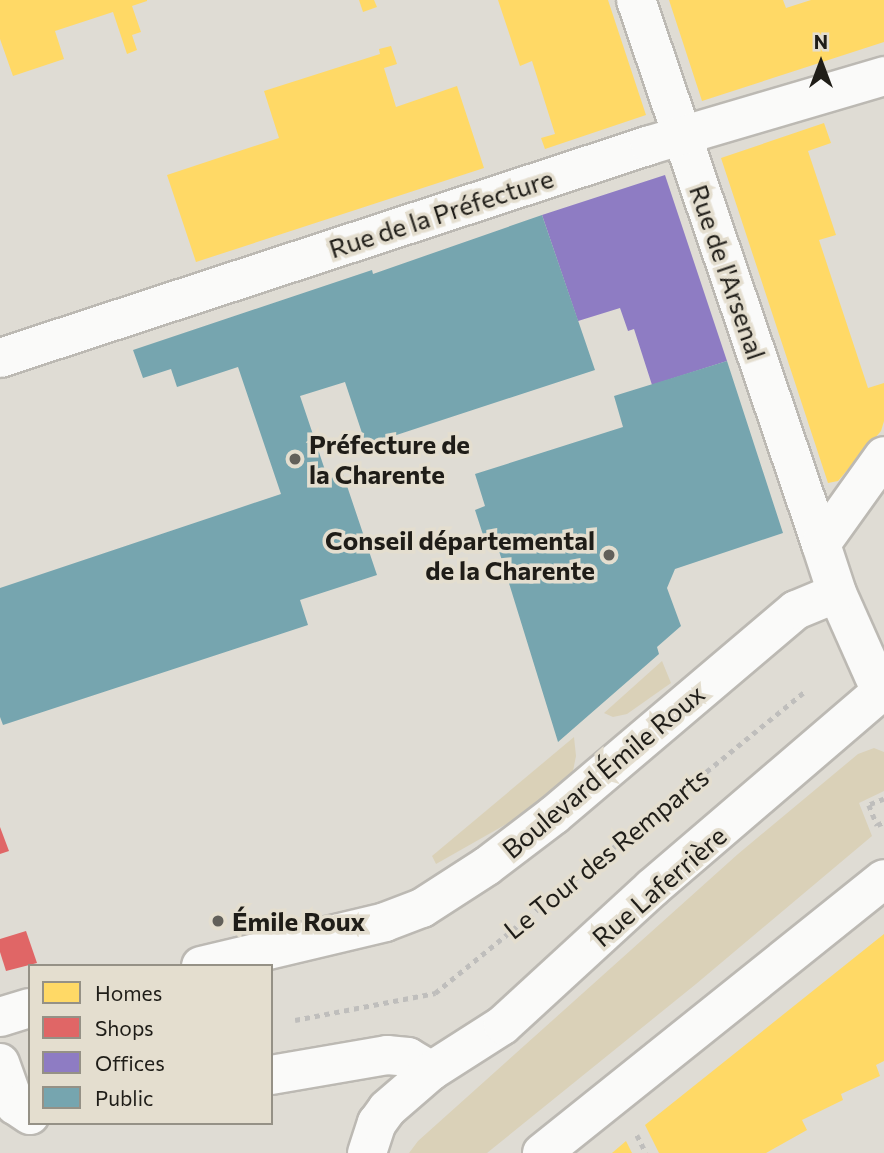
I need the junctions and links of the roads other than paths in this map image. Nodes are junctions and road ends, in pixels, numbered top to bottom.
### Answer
1 (636, 0) edge
2 (884, 76) edge
3 (681, 135) junction
4 (0, 358) edge
5 (884, 456) edge
6 (821, 544) junction
7 (837, 593) junction
8 (882, 691) edge
9 (884, 879) edge
10 (209, 964) edge
11 (28, 1009) edge
12 (0, 1017) edge
13 (0, 1063) edge
14 (431, 1071) junction
15 (273, 1075) edge
16 (28, 1114) edge
17 (367, 1153) edge
18 (542, 1153) edge

1 - 3 street, Rue de l'Arsenal
2 - 3 street, Rue de la Préfecture
3 - 4 street, Rue de la Préfecture
3 - 6 street, Rue de l'Arsenal
5 - 6 street
6 - 7 street
7 - 8 street, Rue Laferrière
7 - 10 street, Boulevard Émile Roux
8 - 14 street, Rue Laferrière
9 - 18 street
11 - 12 street
13 - 16 street
14 - 15 street
14 - 17 street, Rue Laferrière

